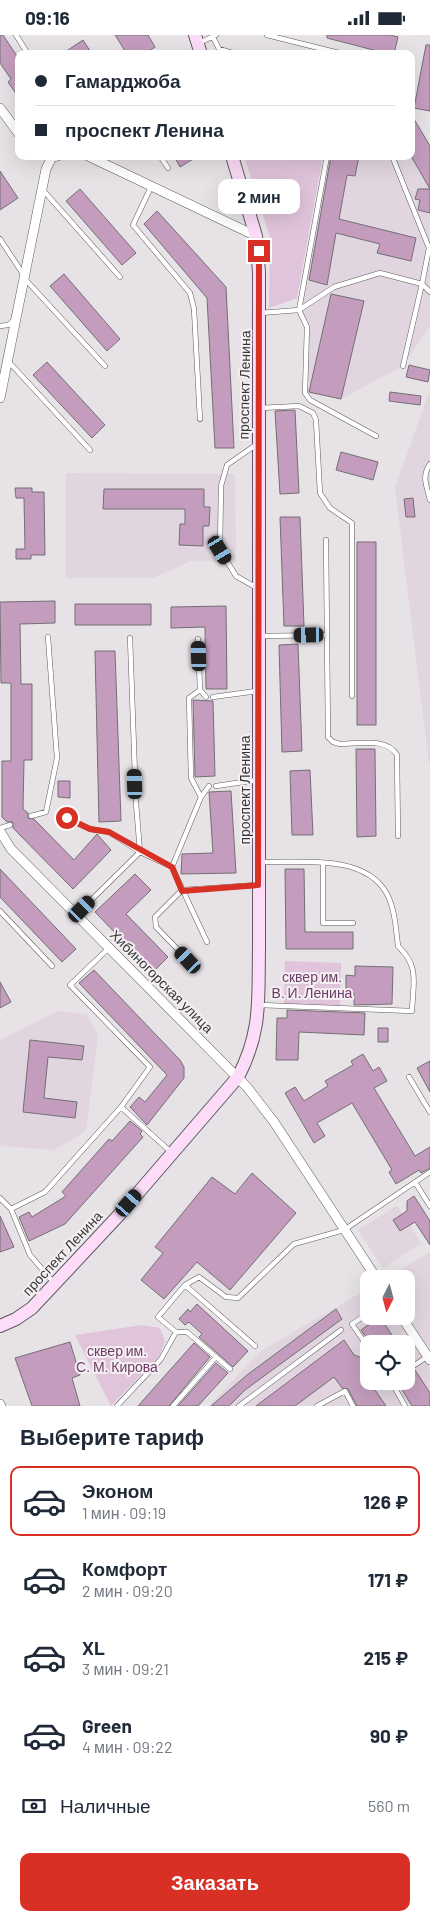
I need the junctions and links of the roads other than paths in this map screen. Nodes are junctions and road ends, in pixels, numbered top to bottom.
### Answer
1 (16, 35) edge
2 (267, 35) edge
3 (215, 36) edge
4 (198, 44) edge
5 (25, 50) edge
6 (219, 50) edge
7 (326, 50) edge
8 (0, 108) edge
9 (15, 128) edge
10 (52, 160) edge
11 (96, 160) edge
12 (163, 160) edge
13 (233, 160) edge
14 (326, 160) edge
15 (394, 160) edge
16 (168, 168) dead end
17 (43, 185) junction
18 (151, 186) junction
19 (256, 236) junction
20 (0, 239) edge
21 (24, 277) junction
22 (120, 277) dead end
23 (422, 284) junction
24 (430, 292) edge
25 (299, 310) junction
26 (259, 313) junction
27 (16, 319) junction
28 (0, 326) edge
29 (8, 361) junction
30 (403, 366) dead end
31 (105, 367) dead end
32 (0, 398) edge
33 (259, 408) junction
34 (200, 419) dead end
35 (376, 436) dead end
36 (258, 443) junction
37 (90, 449) dead end
38 (430, 465) edge
39 (430, 500) edge
40 (326, 540) dead end
41 (258, 589) junction
42 (327, 635) junction
43 (260, 636) junction
44 (48, 637) dead end
45 (130, 638) dead end
46 (198, 639) dead end
47 (200, 690) junction
48 (259, 691) junction
49 (352, 696) dead end
50 (206, 697) dead end
51 (213, 697) dead end
52 (258, 780) junction
53 (209, 786) dead end
54 (216, 786) dead end
55 (201, 797) junction
56 (31, 816) dead end
57 (67, 818) dead end
58 (10, 825) dead end
59 (0, 830) edge
60 (398, 836) dead end
61 (140, 851) junction
62 (258, 862) junction
63 (323, 863) junction
64 (172, 867) junction
65 (258, 885) junction
66 (182, 891) junction
67 (0, 911) edge
68 (76, 915) junction
69 (353, 923) dead end
70 (207, 942) dead end
71 (109, 948) junction
72 (188, 960) dead end
73 (52, 966) dead end
74 (258, 1005) junction
75 (234, 1073) junction
76 (409, 1077) dead end
77 (121, 1107) junction
78 (430, 1112) edge
79 (172, 1153) junction
80 (430, 1172) edge
81 (415, 1182) junction
82 (0, 1198) edge
83 (430, 1206) edge
84 (11, 1209) junction
85 (344, 1230) junction
86 (371, 1270) edge
87 (55, 1284) junction
88 (185, 1285) junction
89 (360, 1319) edge
90 (407, 1325) edge
91 (0, 1326) edge
92 (341, 1330) dead end
93 (176, 1332) junction
94 (360, 1336) edge
95 (254, 1346) dead end
96 (216, 1357) junction
97 (429, 1358) edge
98 (415, 1366) edge
99 (230, 1369) dead end
100 (395, 1390) edge
101 (117, 1406) edge
102 (173, 1406) edge
103 (239, 1406) edge
104 (317, 1406) edge
105 (353, 1406) edge
106 (405, 1406) edge

1 - 5 lane
2 - 7 lane
3 - 4 lane
3 - 6 lane
8 - 9 street
10 - 17 street
11 - 18 street
12 - 16 lane
13 - 19 main road, проспект Ленина
14 - 25 lane
15 - 23 lane
17 - 21 street
17 - 22 lane
18 - 19 street
18 - 34 lane
19 - 26 main road, проспект Ленина
20 - 21 lane
21 - 27 street
21 - 31 lane
23 - 24 lane
23 - 25 lane
23 - 30 lane
25 - 26 lane
25 - 35 lane
26 - 33 main road, проспект Ленина
27 - 28 lane
27 - 29 street
29 - 32 street
29 - 37 lane
33 - 36 main road, проспект Ленина
33 - 49 lane
36 - 41 main road, проспект Ленина
36 - 41 lane
38 - 39 lane
40 - 42 lane
41 - 43 main road, проспект Ленина
42 - 43 lane
42 - 60 lane
43 - 48 main road, проспект Ленина
44 - 56 lane
45 - 61 lane
46 - 47 lane
47 - 50 lane
47 - 55 lane
48 - 51 lane
48 - 52 main road, проспект Ленина
52 - 54 lane
52 - 62 main road, проспект Ленина
53 - 55 lane
55 - 64 lane
57 - 61 lane
58 - 59 lane
59 - 68 street, Хибиногорская улица
61 - 64 lane
61 - 68 lane
62 - 63 lane
62 - 65 main road, проспект Ленина
63 - 69 lane
63 - 74 lane
64 - 66 lane
65 - 66 lane
65 - 74 main road, проспект Ленина
66 - 70 lane
66 - 72 lane
67 - 73 lane
68 - 71 street, Хибиногорская улица
71 - 75 street, Хибиногорская улица
71 - 77 lane
74 - 75 main road, проспект Ленина
75 - 79 main road, проспект Ленина
75 - 85 street, Хибиногорская улица
76 - 78 lane
77 - 79 lane
77 - 84 lane
79 - 87 main road, проспект Ленина
80 - 81 lane
81 - 83 lane
81 - 85 lane
82 - 84 lane
84 - 87 lane
85 - 86 street
85 - 88 lane
87 - 91 main road, проспект Ленина
88 - 93 lane
88 - 95 lane
89 - 94 lane
90 - 97 street
92 - 103 lane
93 - 96 lane
93 - 101 lane
96 - 99 lane
96 - 102 lane
97 - 98 lane
100 - 106 lane
104 - 105 lane

